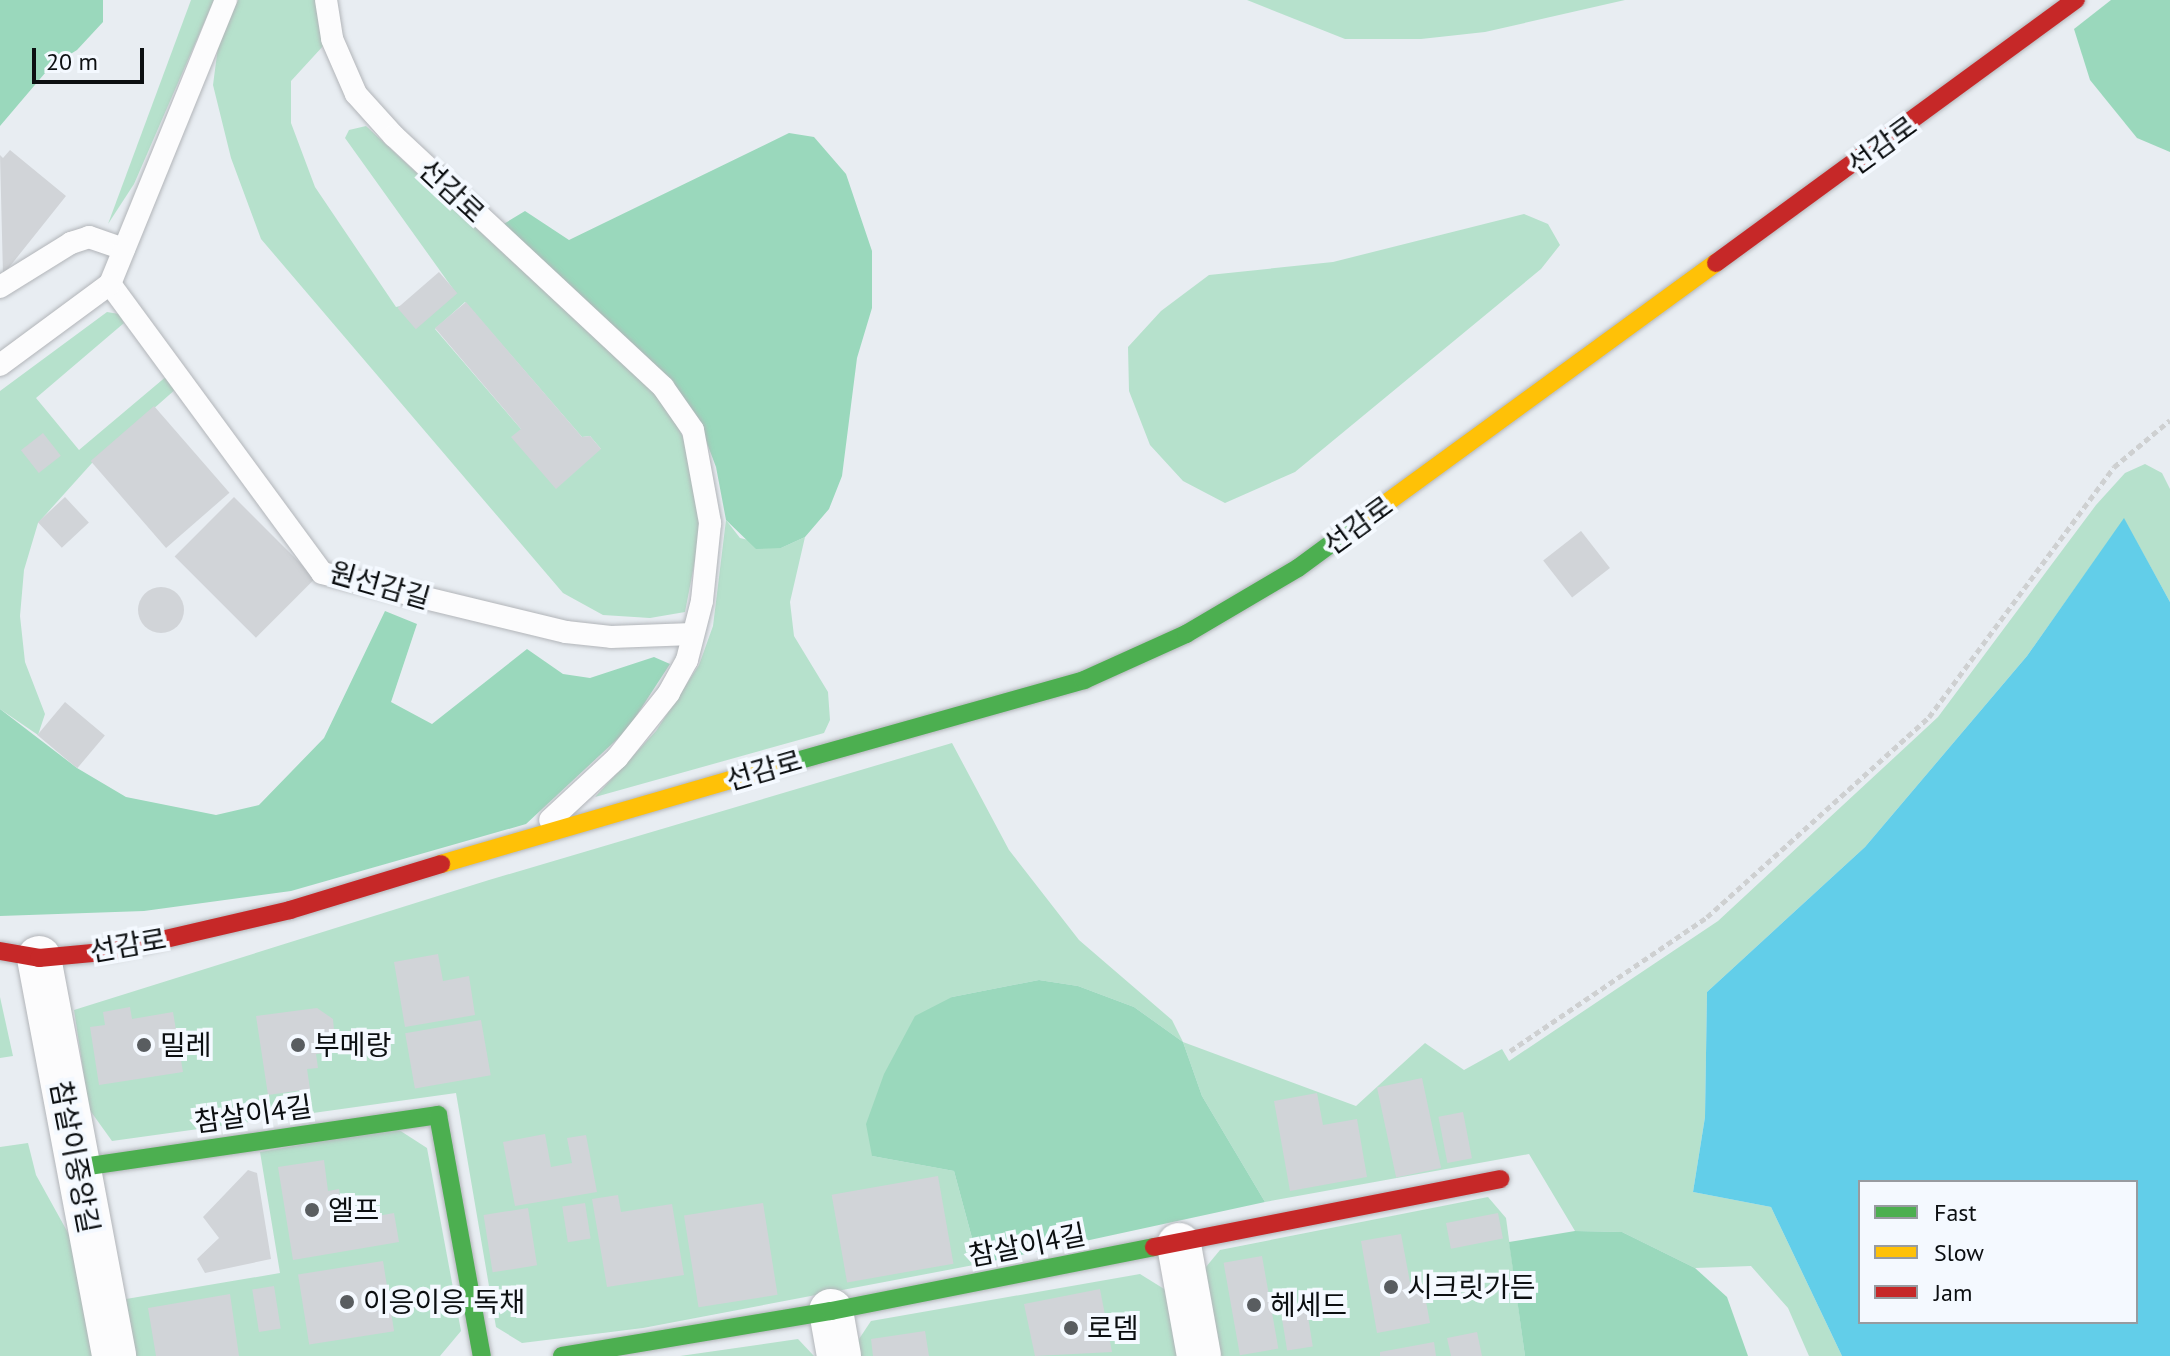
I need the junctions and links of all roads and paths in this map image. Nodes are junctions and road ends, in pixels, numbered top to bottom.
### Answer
1 (226, 0) edge
2 (326, 0) edge
3 (2076, 0) edge
4 (124, 249) junction
5 (110, 284) junction
6 (0, 287) edge
7 (0, 365) edge
8 (2170, 420) edge
9 (693, 634) junction
10 (531, 836) junction
11 (20, 955) edge
12 (1510, 1051) dead end
13 (75, 1168) junction
14 (1500, 1179) dead end
15 (1179, 1245) junction
16 (831, 1311) junction
17 (114, 1356) edge
18 (482, 1356) edge
19 (562, 1356) edge
20 (839, 1356) edge
21 (1199, 1356) edge

1 - 4 lane
2 - 9 lane, 선감로
3 - 10 street, 선감로
4 - 5 lane
4 - 6 lane
5 - 7 lane
5 - 9 lane, 원선감길
8 - 12 path
9 - 10 lane, 선감로
10 - 11 street, 선감로
11 - 13 street, 참살이중앙길
13 - 17 street, 참살이중앙길
13 - 18 street, 참살이4길
14 - 15 street, 참살이4길
15 - 16 street, 참살이4길
15 - 21 street
16 - 19 street, 참살이4길
16 - 20 street

